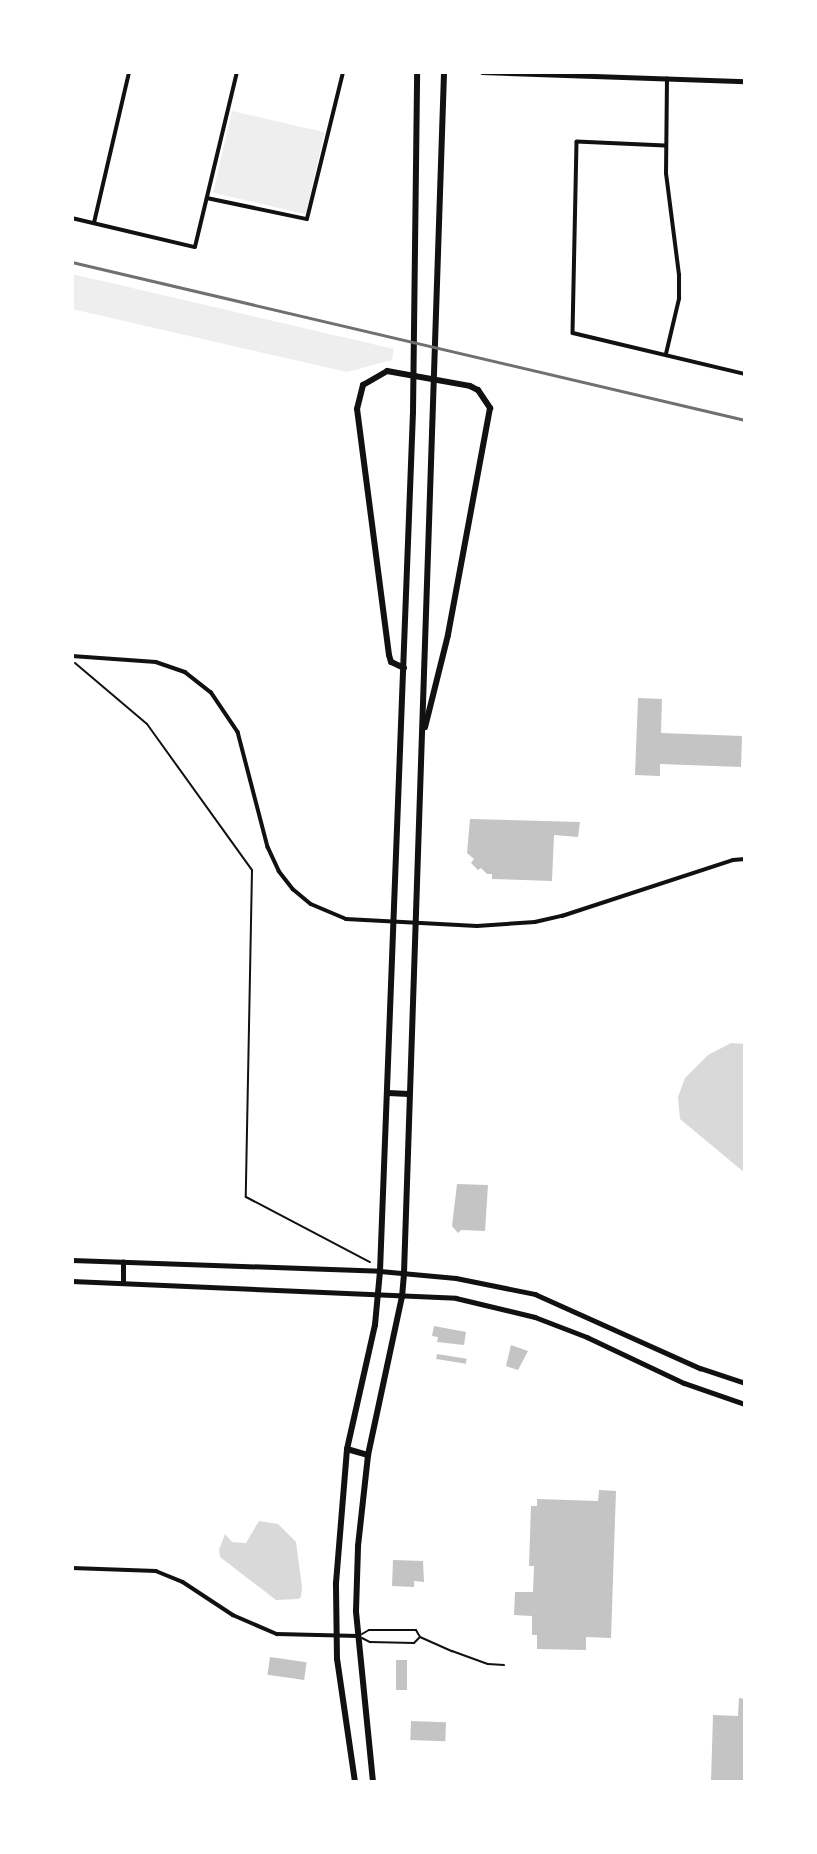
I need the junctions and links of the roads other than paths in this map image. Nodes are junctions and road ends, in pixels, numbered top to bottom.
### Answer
1 (130, 72) edge
2 (237, 72) edge
3 (343, 72) edge
4 (417, 72) edge
5 (444, 72) edge
6 (482, 72) edge
7 (667, 78) junction
8 (745, 81) edge
9 (665, 145) junction
10 (206, 198) junction
11 (72, 218) edge
12 (94, 223) junction
13 (666, 354) junction
14 (745, 374) edge
15 (72, 658) edge
16 (404, 668) junction
17 (421, 746) junction
18 (745, 859) edge
19 (395, 923) junction
20 (415, 923) junction
21 (388, 1093) junction
22 (409, 1094) junction
23 (72, 1259) edge
24 (123, 1262) junction
25 (380, 1271) junction
26 (404, 1273) junction
27 (72, 1281) edge
28 (123, 1283) junction
29 (379, 1296) junction
30 (402, 1297) junction
31 (745, 1383) edge
32 (745, 1404) edge
33 (348, 1449) junction
34 (369, 1455) junction
35 (72, 1568) edge
36 (335, 1636) junction
37 (358, 1636) junction
38 (420, 1637) junction
39 (504, 1665) dead end
40 (372, 1768) junction
41 (354, 1771) junction
42 (373, 1780) edge
43 (355, 1782) edge

1 - 12 street
2 - 10 street
3 - 10 street
4 - 16 main road
5 - 17 main road
6 - 7 street
7 - 8 street
7 - 9 street
9 - 13 street
9 - 13 street
10 - 12 street
11 - 12 street
13 - 14 street
15 - 19 street
16 - 17 main road
16 - 19 main road
17 - 20 main road
18 - 20 street
19 - 20 street
19 - 21 main road
20 - 22 main road
21 - 22 main road
21 - 25 main road
22 - 26 main road
23 - 24 street
24 - 25 street
24 - 28 street
25 - 26 street
25 - 29 main road
26 - 30 main road
26 - 31 street
27 - 28 street
28 - 29 street
29 - 30 street
29 - 33 main road
30 - 32 street
30 - 34 main road
33 - 34 main road
33 - 36 main road
34 - 37 main road
35 - 36 street
36 - 37 street
36 - 41 main road
37 - 38 lane
37 - 38 lane
37 - 40 main road
38 - 39 lane
40 - 41 main road
40 - 42 main road
41 - 43 main road
42 - 43 main road

